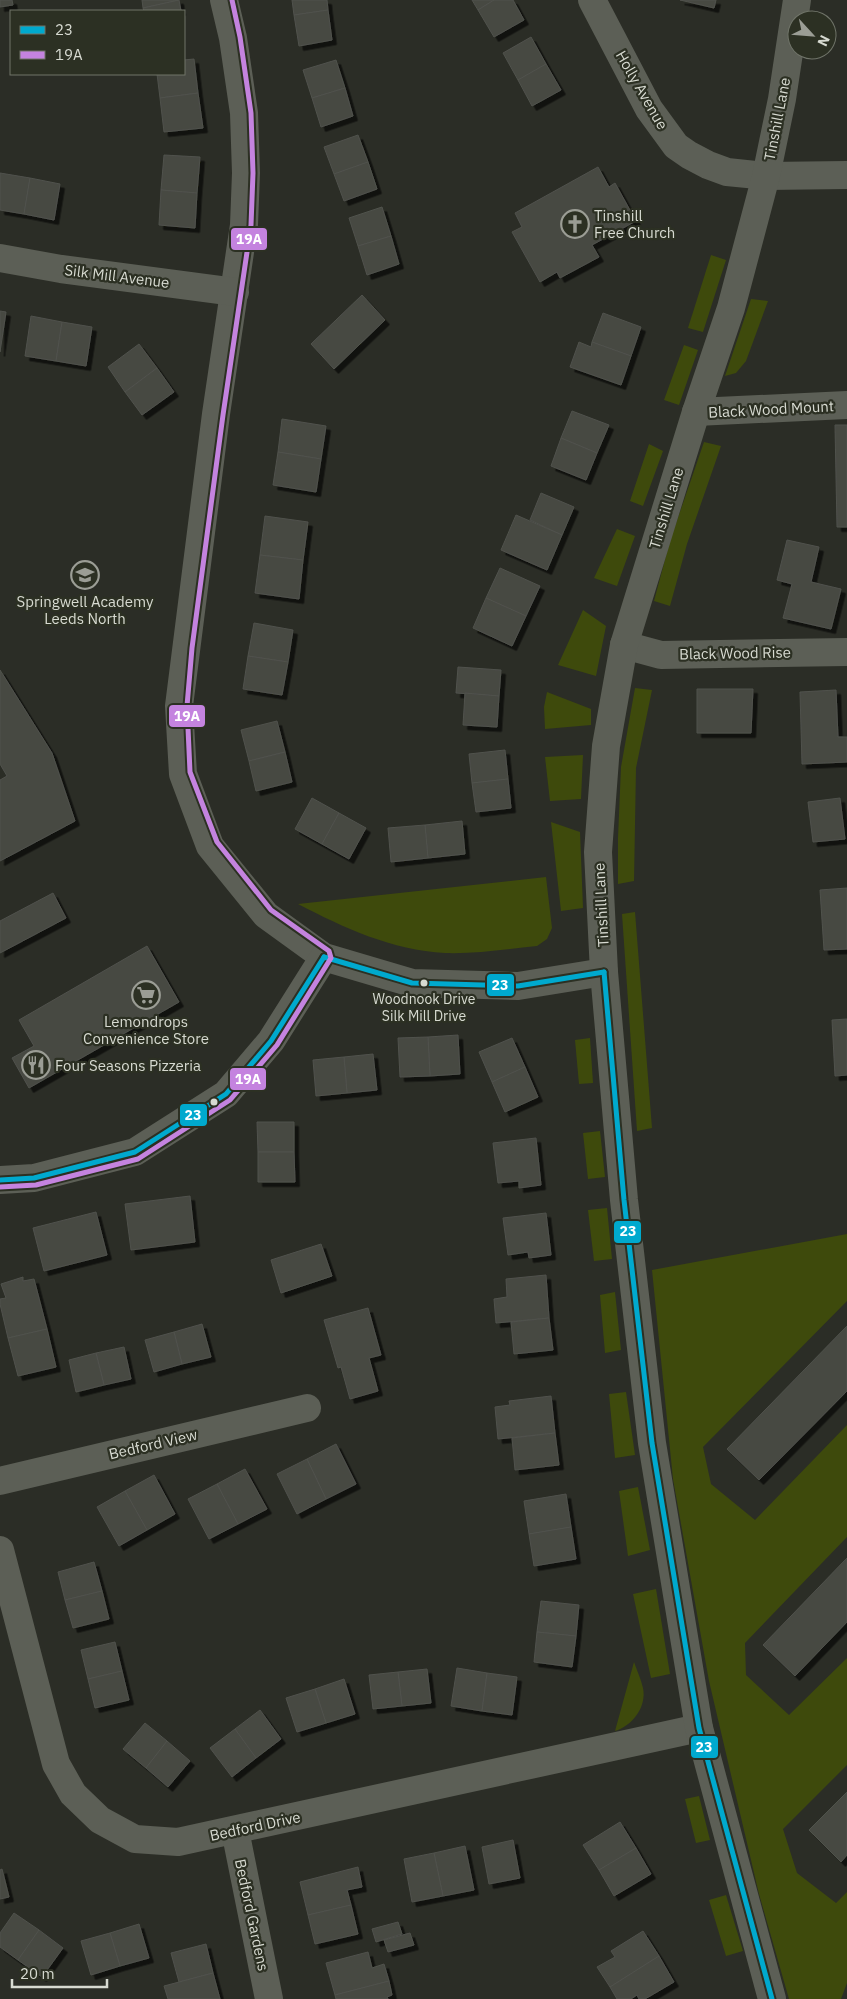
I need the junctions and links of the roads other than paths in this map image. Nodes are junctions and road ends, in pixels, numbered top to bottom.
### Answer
1 (224, 0) edge
2 (592, 0) edge
3 (797, 0) edge
4 (847, 175) edge
5 (766, 176) junction
6 (0, 258) edge
7 (235, 292) junction
8 (847, 405) edge
9 (696, 412) junction
10 (624, 645) junction
11 (847, 652) edge
12 (324, 957) junction
13 (604, 972) junction
14 (0, 1180) edge
15 (306, 1408) dead end
16 (0, 1481) edge
17 (0, 1550) edge
18 (699, 1728) junction
19 (234, 1830) junction
20 (269, 1999) edge
21 (772, 1999) edge

1 - 7 street
2 - 5 street, Holly Avenue
3 - 5 street, Tinshill Lane
4 - 5 street, Holly Avenue
5 - 9 street, Tinshill Lane
6 - 7 street, Silk Mill Avenue
7 - 12 street
8 - 9 street, Black Wood Mount
9 - 10 street, Tinshill Lane
10 - 11 street, Black Wood Rise
10 - 13 street, Tinshill Lane
12 - 13 street
12 - 14 street
13 - 18 street, Tinshill Lane
15 - 16 street, Bedford View
17 - 19 street, Bedford Drive
18 - 19 street, Bedford Drive
18 - 21 street, Tinshill Lane
19 - 20 street, Bedford Gardens

